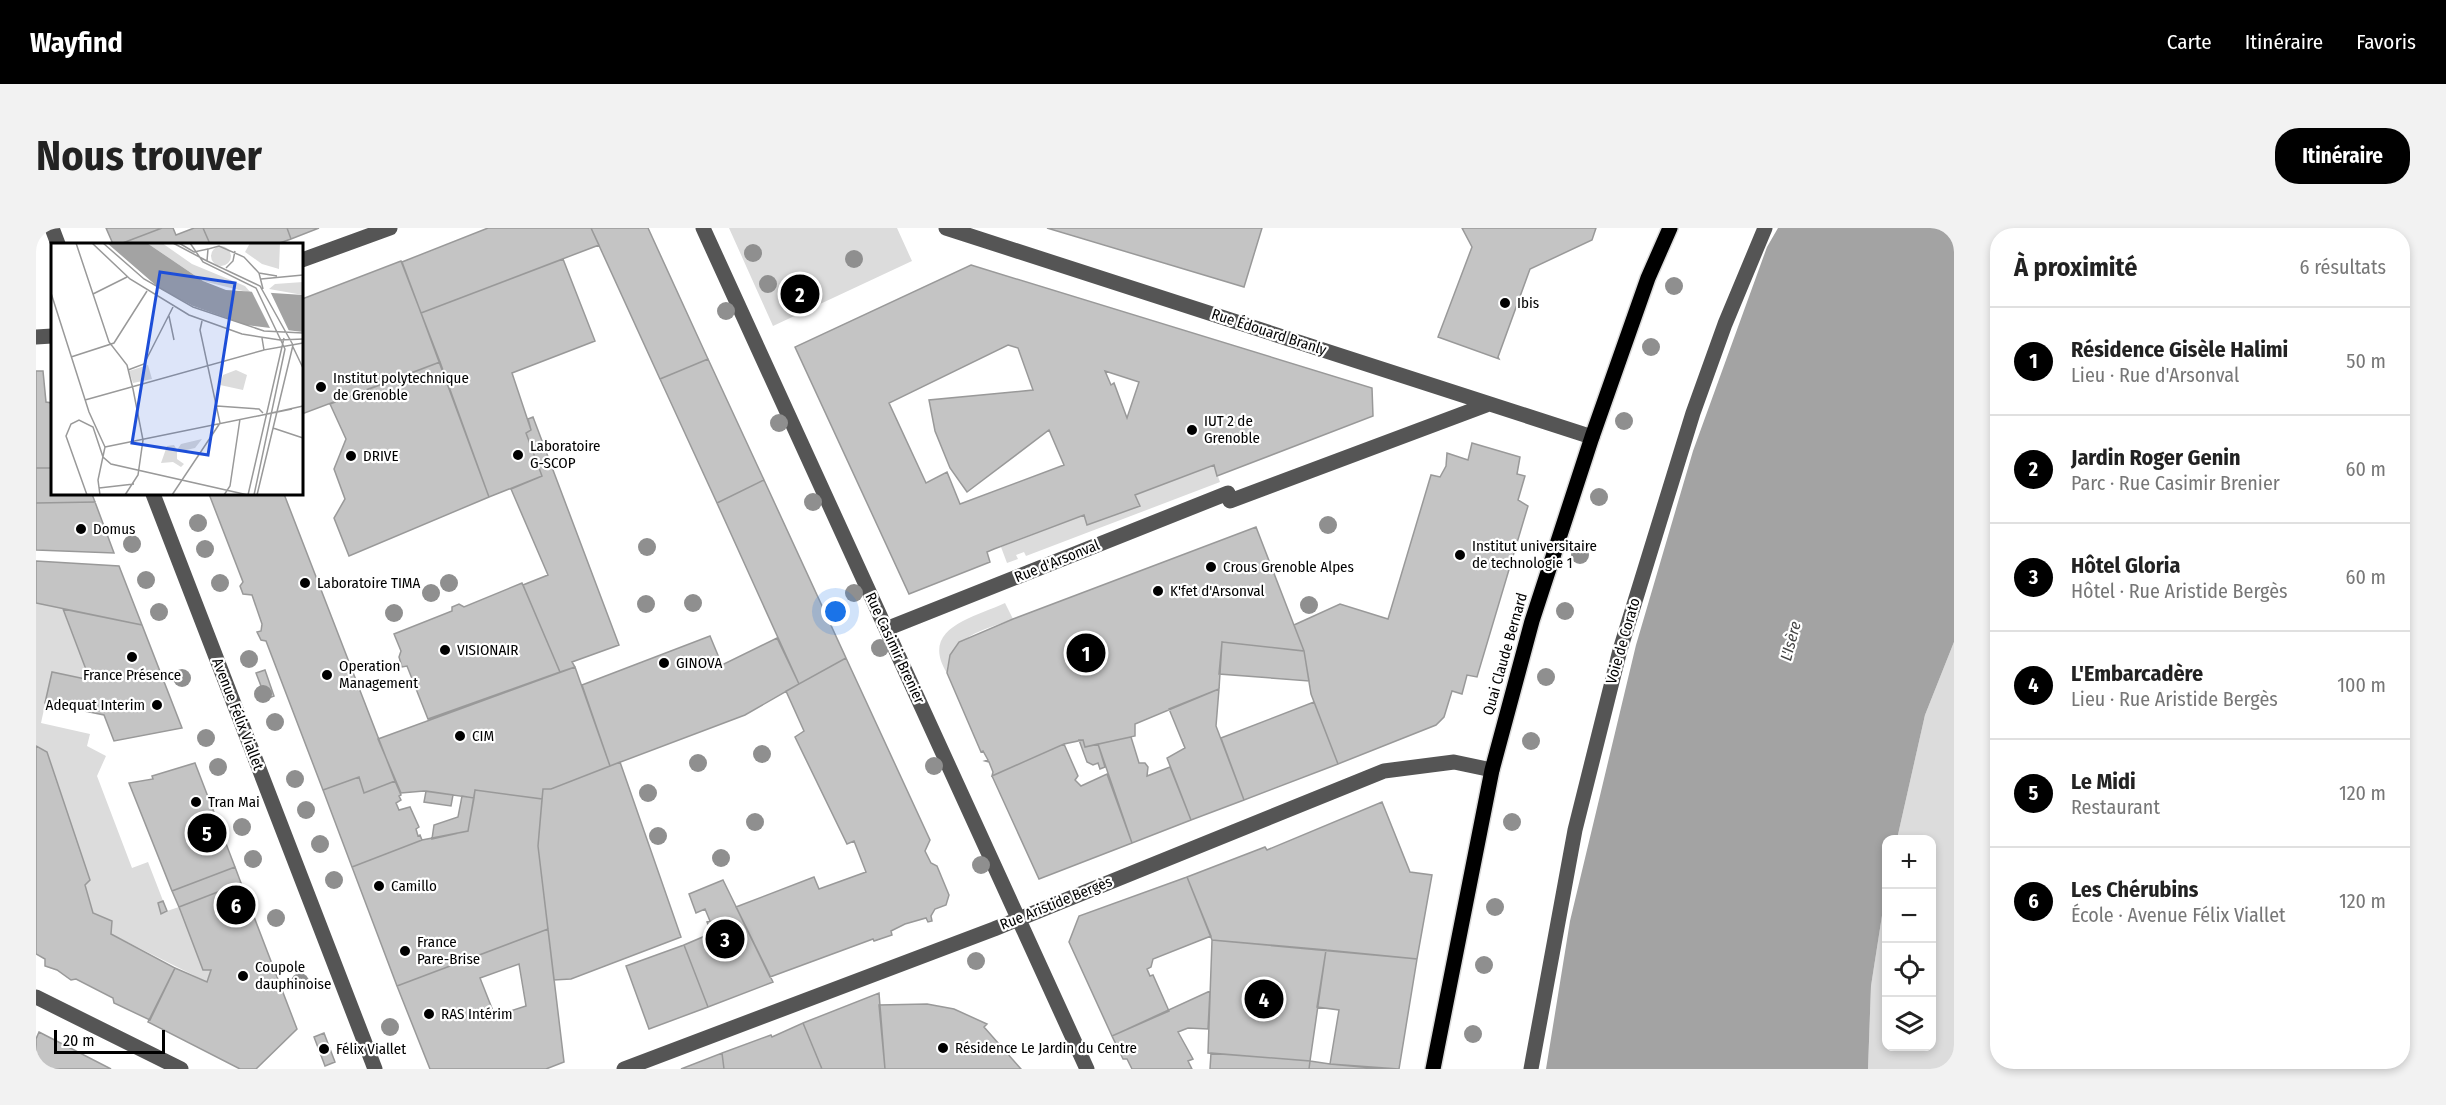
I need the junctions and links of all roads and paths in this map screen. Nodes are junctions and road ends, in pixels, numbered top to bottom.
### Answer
1 (52, 228) edge
2 (390, 228) edge
3 (703, 228) edge
4 (946, 228) edge
5 (1670, 228) edge
6 (1765, 228) edge
7 (58, 243) edge
8 (303, 260) edge
9 (51, 336) edge
10 (36, 337) edge
11 (1489, 404) junction
12 (1592, 437) junction
13 (153, 495) edge
14 (886, 629) junction
15 (1492, 770) junction
16 (1018, 918) junction
17 (36, 997) edge
18 (181, 1069) edge
19 (375, 1069) edge
20 (624, 1069) edge
21 (1087, 1069) edge
22 (1433, 1069) edge
23 (1531, 1069) edge

1 - 7 street
2 - 8 street
3 - 14 street, Rue Casimir Brenier
4 - 11 street, Rue Édouard Branly
5 - 12 main road, Quai Claude Bernard
6 - 23 street, Voie de Corato
9 - 10 street
11 - 12 street, Rue Édouard Branly
11 - 14 street, Rue d'Arsonval
12 - 15 main road, Quai Claude Bernard
13 - 19 street, Avenue Félix Viallet
14 - 16 street, Rue Casimir Brenier
15 - 16 street, Rue Aristide Bergès
15 - 22 main road, Quai Claude Bernard
16 - 20 street, Rue Aristide Bergès
16 - 21 street, Rue Casimir Brenier
17 - 18 street

